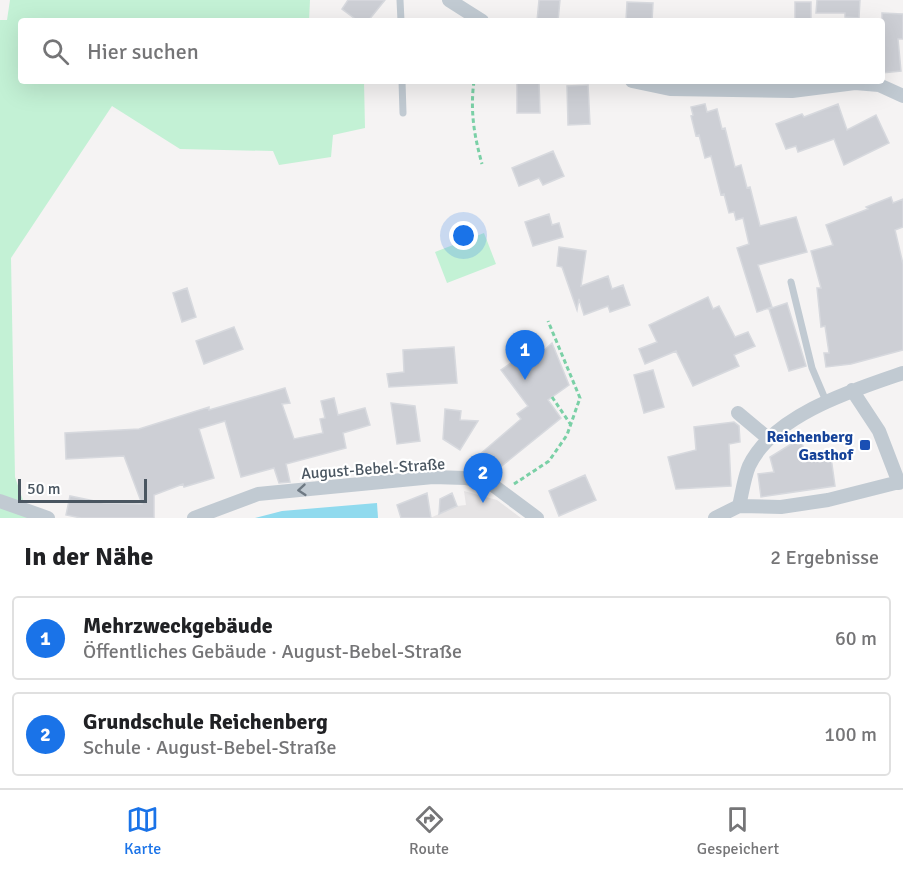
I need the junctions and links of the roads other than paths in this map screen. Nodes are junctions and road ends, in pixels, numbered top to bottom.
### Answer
1 (400, 0) edge
2 (457, 2) edge
3 (401, 18) edge
4 (478, 18) edge
5 (402, 84) edge
6 (645, 84) edge
7 (847, 84) edge
8 (867, 84) edge
9 (903, 96) edge
10 (403, 114) dead end
11 (791, 282) dead end
12 (903, 373) edge
13 (852, 390) junction
14 (826, 401) junction
15 (738, 413) dead end
16 (769, 439) junction
17 (901, 482) edge
18 (0, 501) edge
19 (739, 506) junction
20 (201, 517) edge
21 (48, 518) edge
22 (537, 518) edge
23 (715, 518) edge

1 - 3 lane
2 - 4 street
5 - 10 lane
6 - 7 street
8 - 9 street
11 - 14 lane
12 - 13 street
13 - 14 street
13 - 17 street
14 - 16 street
15 - 16 street
16 - 19 street
17 - 19 street
18 - 21 street
19 - 23 street
22 -> 20 street, August-Bebel-Straße

